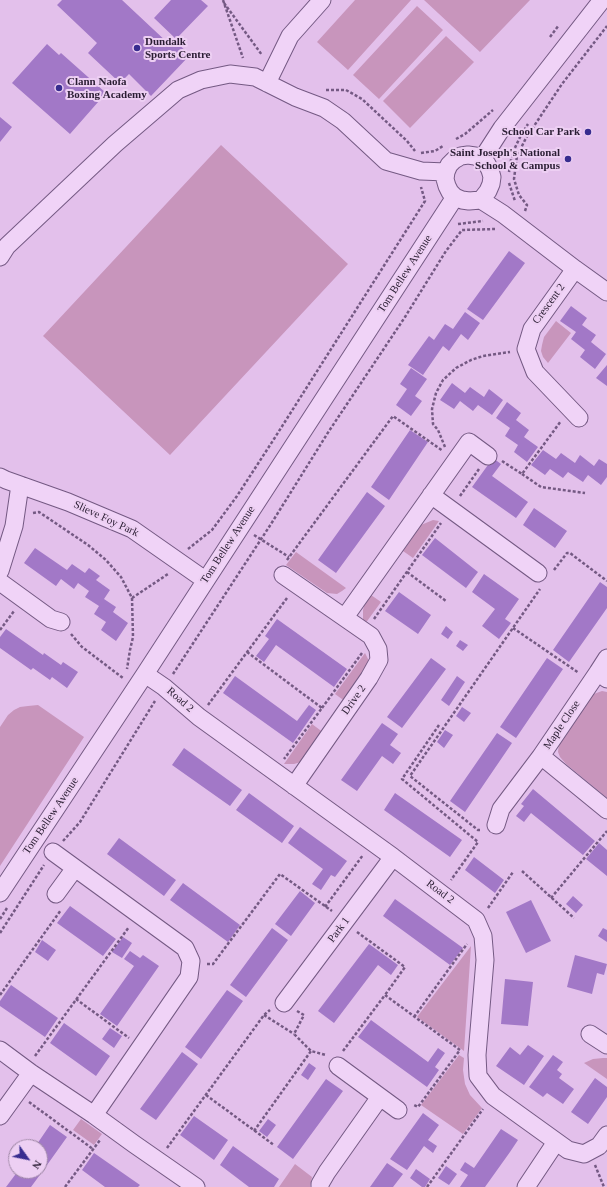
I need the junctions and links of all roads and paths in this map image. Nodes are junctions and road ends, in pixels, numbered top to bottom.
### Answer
1 (322, 0) edge
2 (602, 0) edge
3 (224, 1) edge
4 (563, 21) dead end
5 (607, 26) edge
6 (549, 38) dead end
7 (265, 77) junction
8 (324, 90) dead end
9 (494, 109) dead end
10 (532, 118) dead end
11 (453, 140) dead end
12 (447, 144) dead end
13 (482, 159) junction
14 (421, 171) junction
15 (446, 172) junction
16 (509, 173) dead end
17 (508, 179) dead end
18 (455, 197) junction
19 (481, 200) junction
20 (514, 222) junction
21 (454, 229) dead end
22 (2, 247) edge
23 (575, 269) junction
24 (607, 292) edge
25 (526, 349) junction
26 (575, 413) joint
27 (446, 450) dead end
28 (448, 455) dead end
29 (488, 456) junction
30 (522, 474) junction
31 (0, 477) edge
32 (20, 485) junction
33 (585, 493) dead end
34 (431, 495) junction
35 (451, 510) junction
36 (31, 514) dead end
37 (258, 530) dead end
38 (255, 536) dead end
39 (176, 560) junction
40 (0, 571) edge
41 (407, 572) junction
42 (283, 575) joint
43 (545, 576) junction
44 (205, 580) junction
45 (607, 581) edge
46 (0, 582) edge
47 (297, 585) junction
48 (132, 598) junction
49 (23, 599) junction
50 (446, 601) dead end
51 (344, 617) junction
52 (61, 622) joint
53 (513, 628) junction
54 (0, 630) edge
55 (369, 635) junction
56 (247, 652) junction
57 (601, 673) edge
58 (145, 674) junction
59 (164, 687) junction
60 (322, 708) junction
61 (199, 717) junction
62 (440, 725) dead end
63 (541, 756) junction
64 (275, 772) junction
65 (294, 786) junction
66 (607, 810) edge
67 (496, 825) joint
68 (607, 831) edge
69 (372, 842) junction
70 (53, 852) junction
71 (393, 857) junction
72 (75, 868) junction
73 (522, 871) dead end
74 (513, 872) dead end
75 (0, 893) edge
76 (442, 894) junction
77 (551, 898) junction
78 (59, 900) joint
79 (325, 907) junction
80 (138, 914) junction
81 (574, 918) dead end
82 (344, 922) junction
83 (478, 925) junction
84 (0, 933) edge
85 (190, 965) junction
86 (0, 995) edge
87 (385, 995) junction
88 (76, 999) junction
89 (284, 1003) junction
90 (264, 1015) junction
91 (414, 1017) junction
92 (294, 1034) junction
93 (590, 1034) dead end
94 (607, 1045) edge
95 (141, 1047) junction
96 (0, 1050) edge
97 (311, 1051) junction
98 (336, 1061) junction
99 (28, 1071) junction
100 (17, 1093) junction
101 (206, 1095) junction
102 (493, 1096) junction
103 (380, 1097) junction
104 (398, 1110) joint
105 (94, 1115) junction
106 (0, 1116) edge
107 (110, 1126) junction
108 (254, 1131) junction
109 (607, 1135) edge
110 (556, 1142) junction
111 (274, 1145) dead end
112 (93, 1149) junction
113 (589, 1151) junction
114 (158, 1161) junction
115 (65, 1187) edge
116 (196, 1187) edge
117 (320, 1187) edge
118 (428, 1187) edge
119 (526, 1187) edge
120 (604, 1187) edge

1 - 7 street
2 - 13 street
3 - 7 path
3 - 7 path
4 - 6 path
5 - 20 path
7 - 14 street
7 - 22 street
8 - 12 path
9 - 11 path
10 - 16 path
13 - 15 street
13 - 19 street
14 - 15 street
14 - 39 path
15 - 18 street
17 - 20 path
18 - 19 street
18 - 44 street, Tom Bellew Avenue
19 - 20 street
20 - 21 path
20 - 23 street
20 - 59 path
23 - 24 street
23 - 25 street, Crescent 2
25 - 26 street
25 - 27 path
26 - 30 path
28 - 42 path
29 - 30 path
29 - 34 street
29 - 35 path
30 - 33 path
31 - 32 street, Slieve Foy Park
32 - 39 street, Slieve Foy Park
32 - 40 street
34 - 35 street
34 - 51 street
35 - 41 path
35 - 43 street
36 - 48 path
37 - 38 path
39 - 44 street, Slieve Foy Park
39 - 48 path
41 - 50 path
41 - 55 path
42 - 47 street
43 - 45 path
43 - 53 path
44 - 58 street, Tom Bellew Avenue
46 - 49 street
47 - 51 street
47 - 56 path
48 - 52 path
49 - 52 street
49 - 54 path
51 - 55 street
53 - 57 path
53 - 67 path
55 - 60 path
55 - 65 street, Drive 2
56 - 60 path
56 - 61 path
57 - 63 street, Maple Close
58 - 59 street, Road 2
58 - 75 street, Tom Bellew Avenue
59 - 61 street, Road 2
59 - 70 path
60 - 64 path
61 - 64 street, Road 2
62 - 76 path
63 - 66 street, Maple Close
63 - 67 street
64 - 65 street, Road 2
65 - 69 street, Road 2
68 - 77 path
69 - 71 street, Road 2
69 - 79 path
70 - 72 street
70 - 84 path
71 - 76 street, Road 2
71 - 82 street, Park 1
72 - 78 street
72 - 80 street
73 - 77 path
74 - 83 path
76 - 83 street, Road 2
77 - 81 path
78 - 86 path
79 - 82 path
79 - 85 path
80 - 85 street
80 - 88 path
82 - 87 path
82 - 89 street, Park 1
83 - 91 path
83 - 102 street
85 - 95 street
87 - 91 path
87 - 98 path
88 - 95 path
88 - 99 path
89 - 90 path
89 - 92 path
90 - 92 path
90 - 101 path
91 - 104 path
92 - 97 path
93 - 94 street
95 - 105 street
96 - 99 street
97 - 98 path
97 - 108 path
98 - 103 street
99 - 100 street
99 - 105 street
100 - 106 street
100 - 112 path
101 - 108 path
101 - 114 path
102 - 110 street
102 - 118 path
103 - 104 street
103 - 117 street
105 - 107 street
107 - 112 path
107 - 114 street
108 - 111 path
109 - 113 street
110 - 113 street
110 - 119 street
112 - 115 path
113 - 120 path
114 - 116 street

